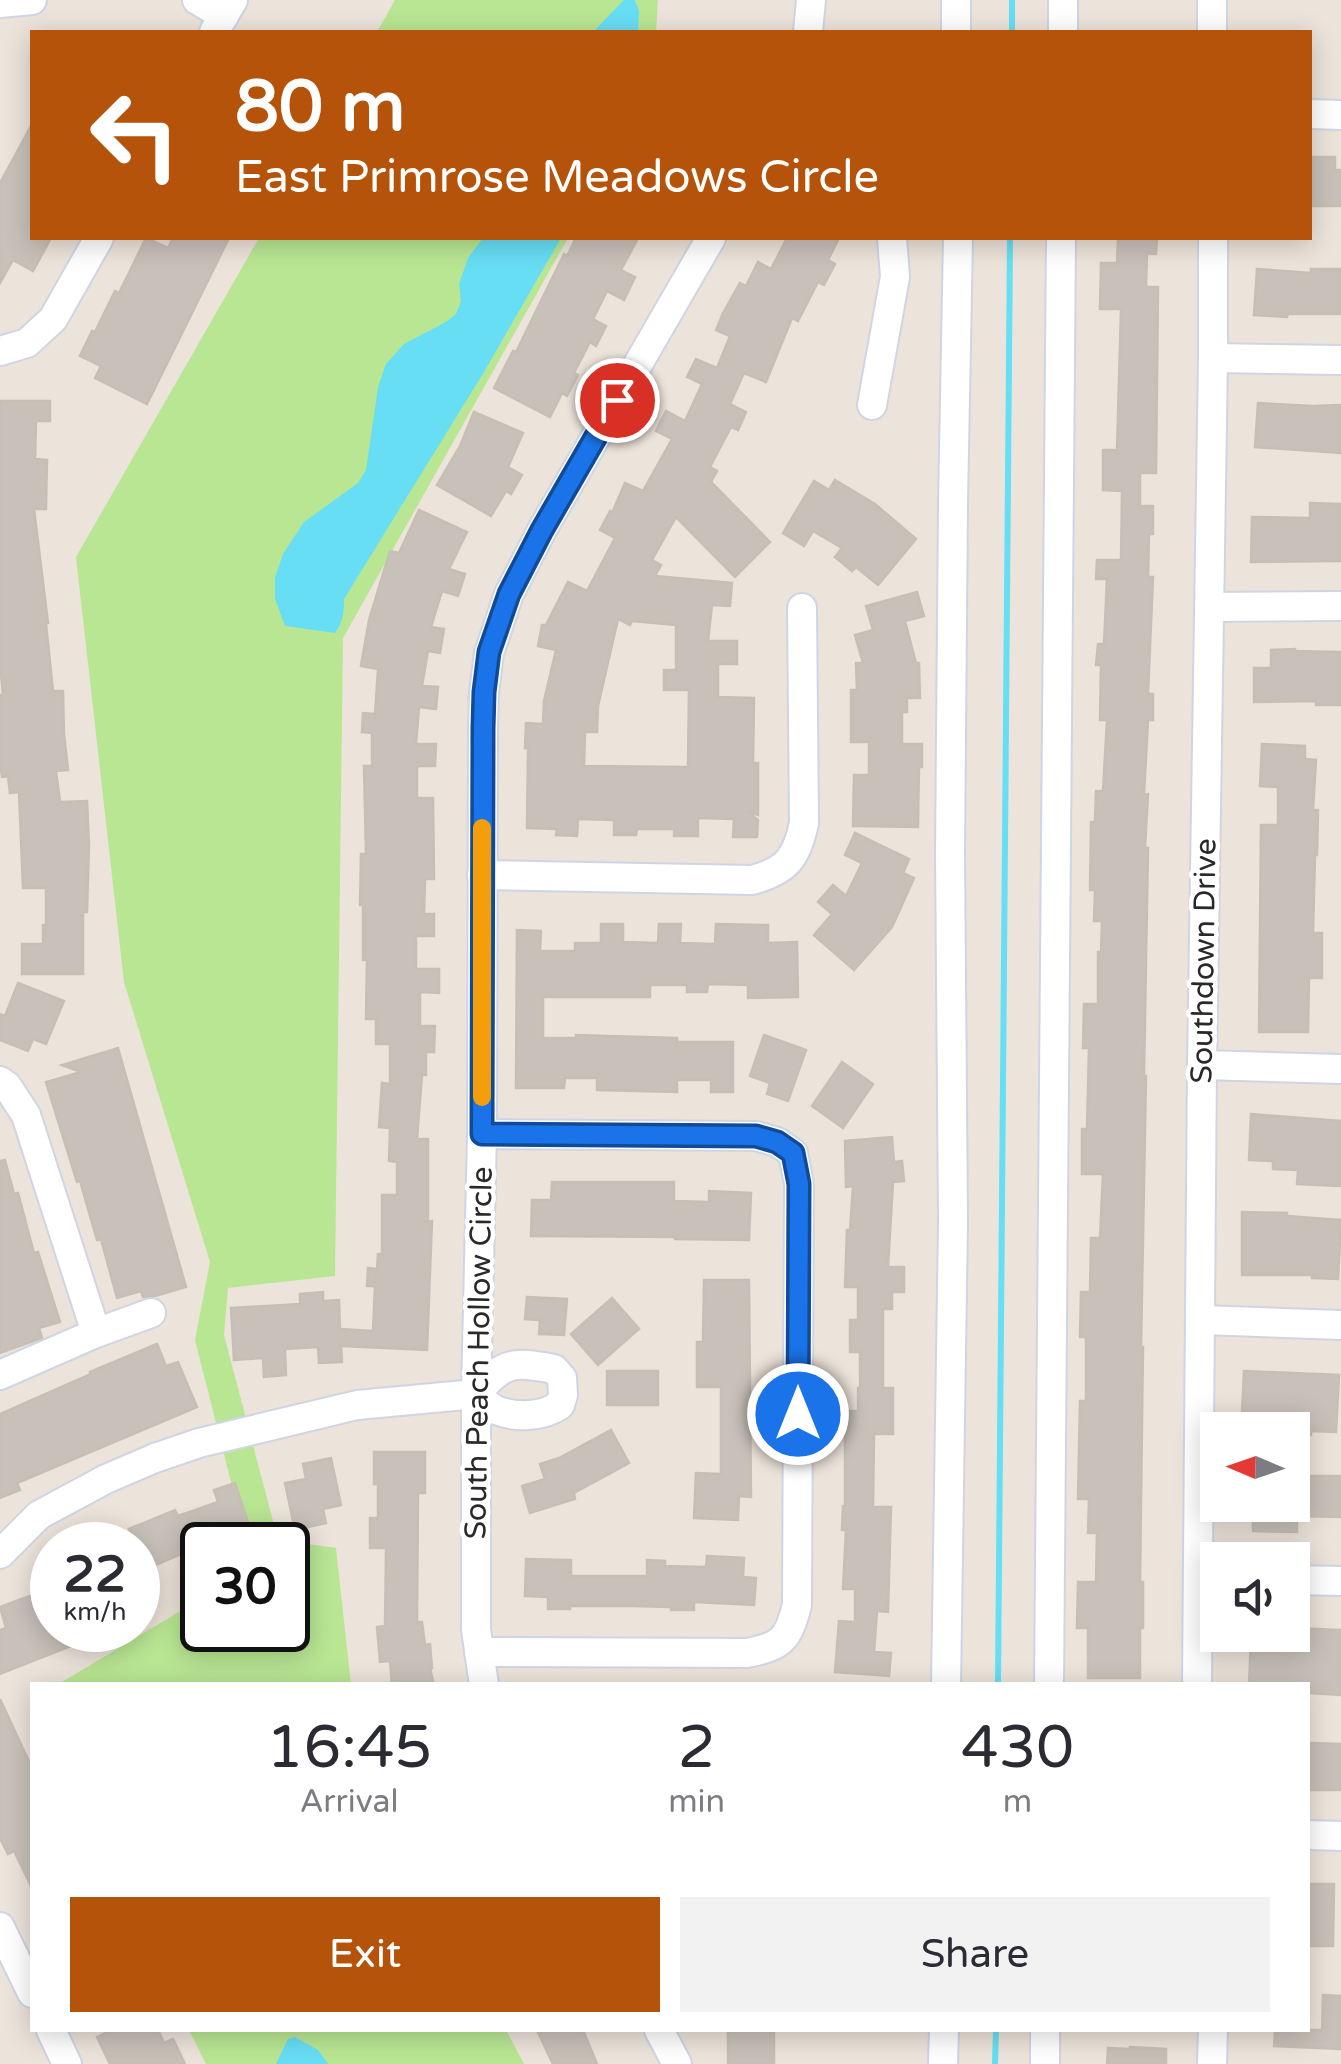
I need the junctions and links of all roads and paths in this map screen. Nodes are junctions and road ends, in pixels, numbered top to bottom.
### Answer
1 (32, 0) edge
2 (196, 0) edge
3 (811, 0) edge
4 (956, 0) edge
5 (1063, 0) edge
6 (1212, 0) edge
7 (0, 3) edge
8 (224, 16) edge
9 (808, 30) edge
10 (956, 30) edge
11 (1063, 30) edge
12 (1212, 30) edge
13 (1312, 114) edge
14 (1341, 115) edge
15 (98, 240) edge
16 (710, 240) edge
17 (892, 240) edge
18 (958, 240) edge
19 (1060, 240) edge
20 (1213, 240) edge
21 (0, 351) edge
22 (1214, 358) junction
23 (1341, 360) edge
24 (872, 405) dead end
25 (1341, 606) edge
26 (1209, 607) junction
27 (802, 608) dead end
28 (482, 874) junction
29 (1202, 1066) junction
30 (1341, 1069) edge
31 (0, 1081) edge
32 (482, 1134) junction
33 (151, 1314) dead end
34 (1202, 1320) junction
35 (1341, 1325) edge
36 (96, 1332) junction
37 (0, 1375) edge
38 (476, 1394) junction
39 (39, 1515) junction
40 (0, 1522) edge
41 (1207, 1542) edge
42 (0, 1554) edge
43 (1310, 1581) edge
44 (1341, 1582) edge
45 (479, 1652) junction
46 (1200, 1652) edge
47 (484, 1682) edge
48 (946, 1682) edge
49 (1049, 1682) edge
50 (1197, 1682) edge
51 (1310, 1835) edge
52 (1341, 1836) edge
53 (0, 1928) edge
54 (30, 1990) edge
55 (51, 2032) edge
56 (660, 2032) edge
57 (944, 2032) edge
58 (1045, 2032) edge
59 (1213, 2032) edge
60 (67, 2064) edge
61 (677, 2064) edge
62 (942, 2064) edge
63 (1044, 2064) edge
64 (1212, 2064) edge

1 - 7 street
2 - 8 street
3 - 9 street
4 - 10 street
5 - 11 street
6 - 12 street
13 - 14 street
15 - 21 street
16 - 28 street, South Peach Hollow Circle
17 - 24 street
18 - 48 street
19 - 49 street
20 - 22 street, Southdown Drive
22 - 23 street
22 - 26 street, Southdown Drive
25 - 26 street
26 - 29 street, Southdown Drive
27 - 28 street
28 - 32 street, South Peach Hollow Circle
29 - 30 street
29 - 34 street, Southdown Drive
31 - 36 street
32 - 38 street, South Peach Hollow Circle
32 - 45 street
33 - 36 street
34 - 35 street
34 - 41 street, Southdown Drive
36 - 37 street
38 - 39 street
38 - 45 street, South Peach Hollow Circle
39 - 40 street
39 - 42 street
43 - 44 street
45 - 47 street, South Peach Hollow Circle
46 - 50 street, Southdown Drive
51 - 52 street
53 - 54 street
55 - 60 street
56 - 61 street
57 - 62 street
58 - 63 street
59 - 64 street

